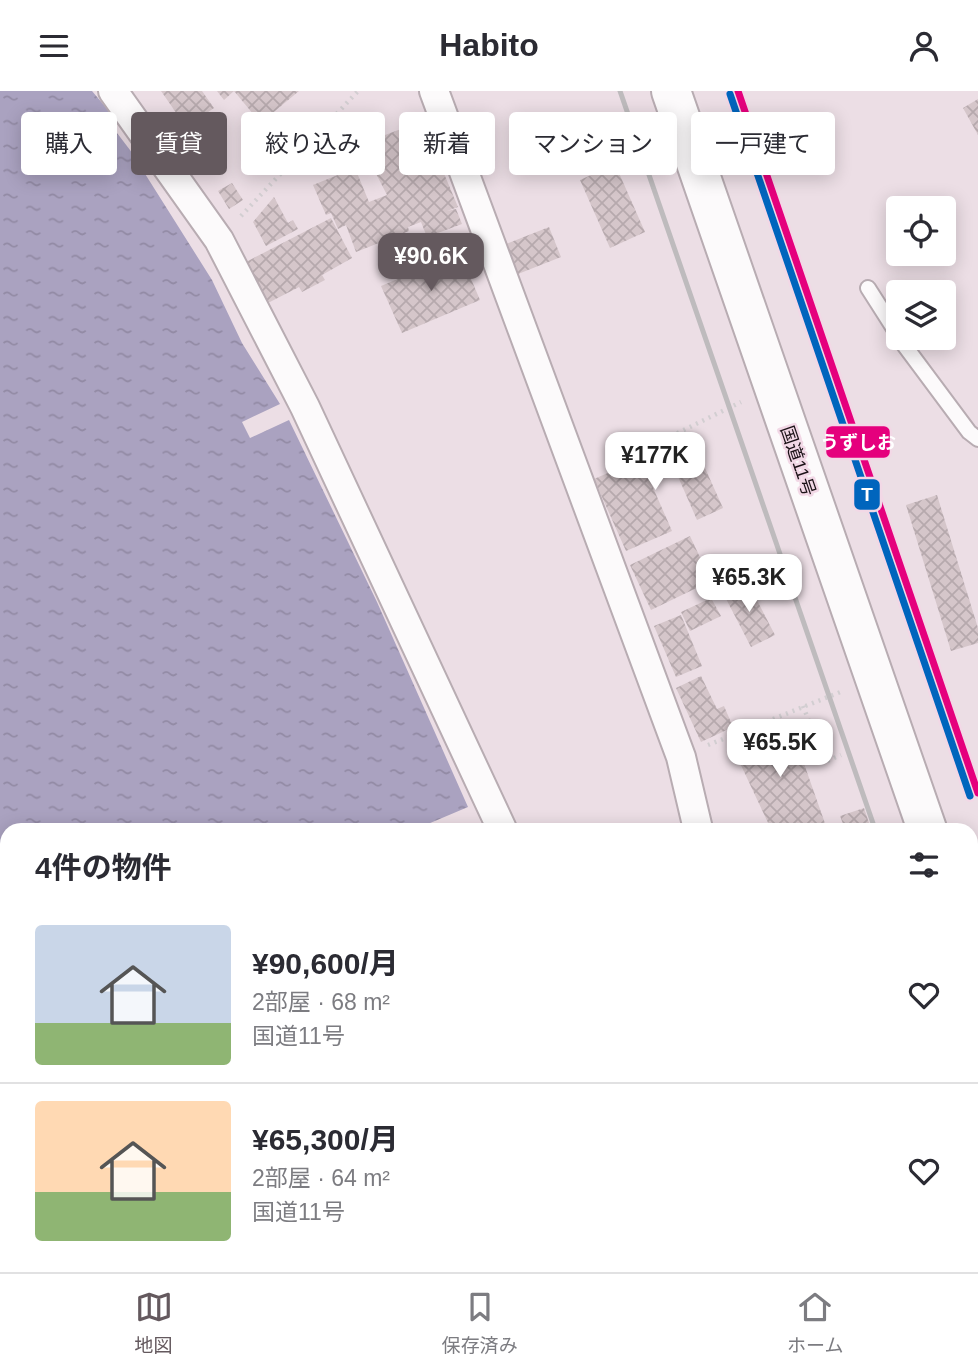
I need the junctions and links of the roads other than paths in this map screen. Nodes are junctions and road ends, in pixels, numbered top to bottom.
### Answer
1 (113, 91) edge
2 (434, 91) edge
3 (671, 91) edge
4 (868, 288) dead end
5 (886, 316) edge
6 (909, 350) edge
7 (978, 439) edge
8 (499, 823) edge
9 (697, 823) edge
10 (925, 823) edge

1 - 8 street
2 - 9 street
3 - 10 highway, 国道11号
4 - 5 lane
6 - 7 lane

